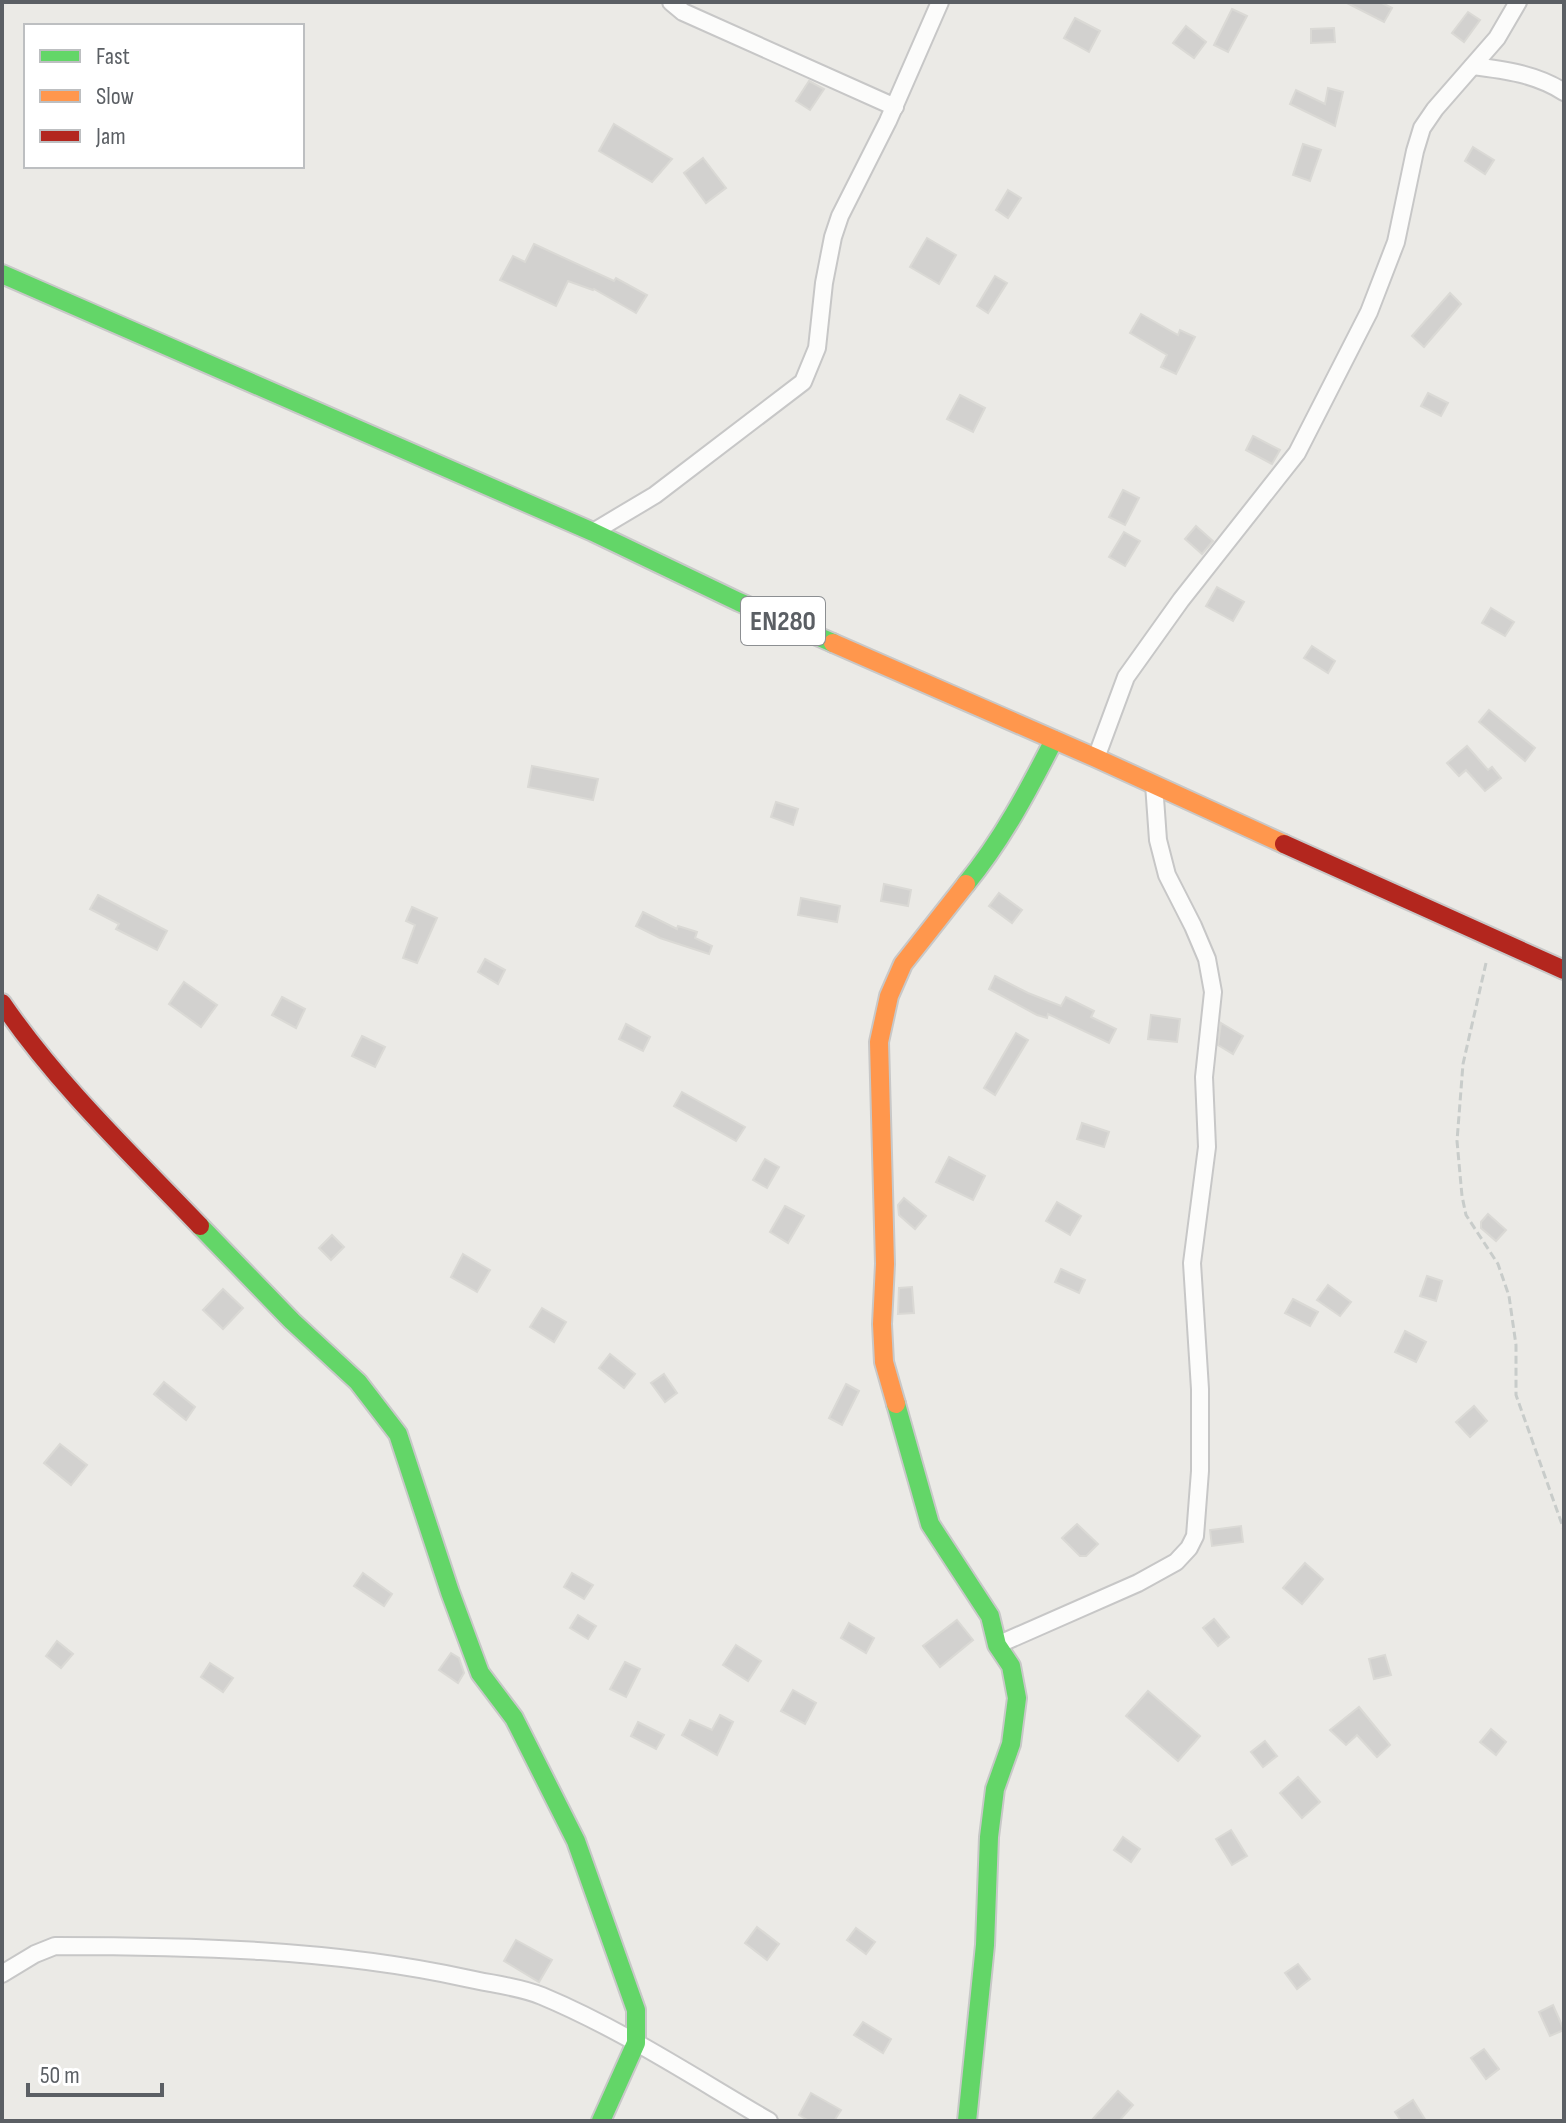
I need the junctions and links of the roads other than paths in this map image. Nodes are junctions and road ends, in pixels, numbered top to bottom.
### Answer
1 (671, 2) edge
2 (940, 2) edge
3 (1518, 2) edge
4 (1473, 66) junction
5 (1564, 92) edge
6 (895, 107) junction
7 (2, 274) edge
8 (593, 532) junction
9 (1054, 740) junction
10 (1096, 758) junction
11 (1154, 784) junction
12 (1564, 970) edge
13 (2, 1003) edge
14 (997, 1645) junction
15 (2, 1974) edge
16 (636, 2043) junction
17 (601, 2121) edge
18 (769, 2121) edge
19 (967, 2121) edge

1 - 6 street
2 - 6 street
3 - 4 street
4 - 5 street
4 - 10 street
6 - 8 street
7 - 8 street, EN280
8 - 9 street, EN280
9 - 10 street, EN280
9 - 14 street
10 - 11 street, EN280
11 - 12 street, EN280
11 - 14 street
13 - 16 street
14 - 19 street
15 - 16 street
16 - 17 street
16 - 18 street

